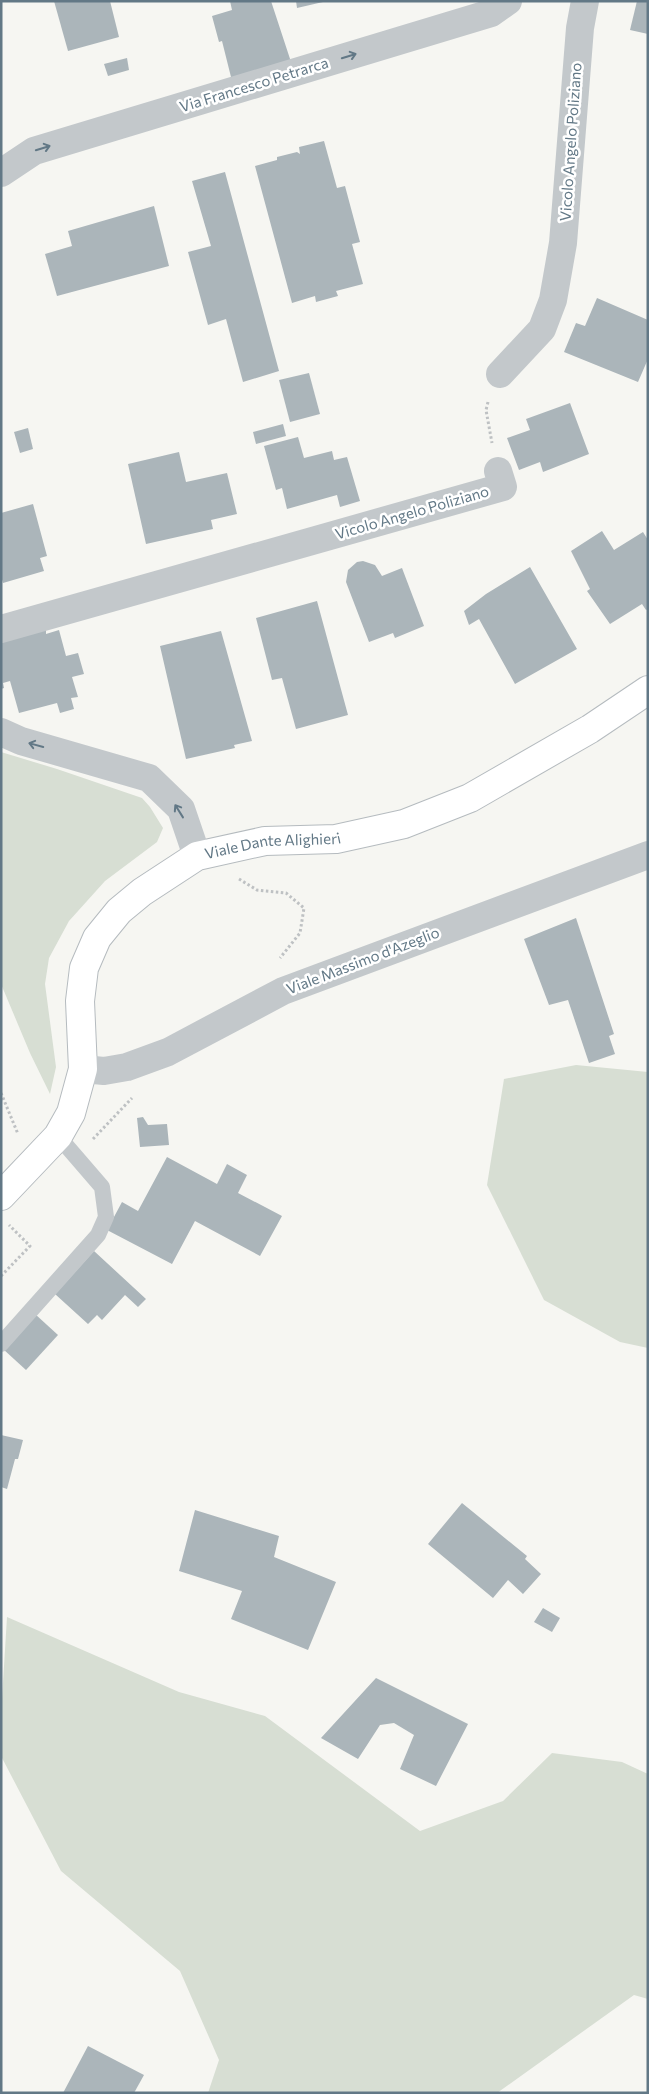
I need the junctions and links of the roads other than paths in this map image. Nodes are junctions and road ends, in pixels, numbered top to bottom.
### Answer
1 (508, 1) edge
2 (585, 1) edge
3 (1, 173) edge
4 (500, 374) road end
5 (498, 471) road end
6 (1, 629) edge
7 (648, 690) edge
8 (1, 732) edge
9 (207, 853) junction
10 (648, 855) edge
11 (82, 1069) junction
12 (58, 1136) junction
13 (1, 1196) edge
14 (1, 1344) edge

3 -> 1 street, Via Francesco Petrarca
2 - 4 street, Vicolo Angelo Poliziano
5 - 6 street, Vicolo Angelo Poliziano
7 - 9 main road, Viale Dante Alighieri
9 -> 8 street
9 - 11 main road, Viale Dante Alighieri
10 - 11 street, Viale Massimo d'Azeglio
11 - 12 main road, Viale Dante Alighieri
12 - 13 main road, Viale Dante Alighieri
12 - 14 lane

